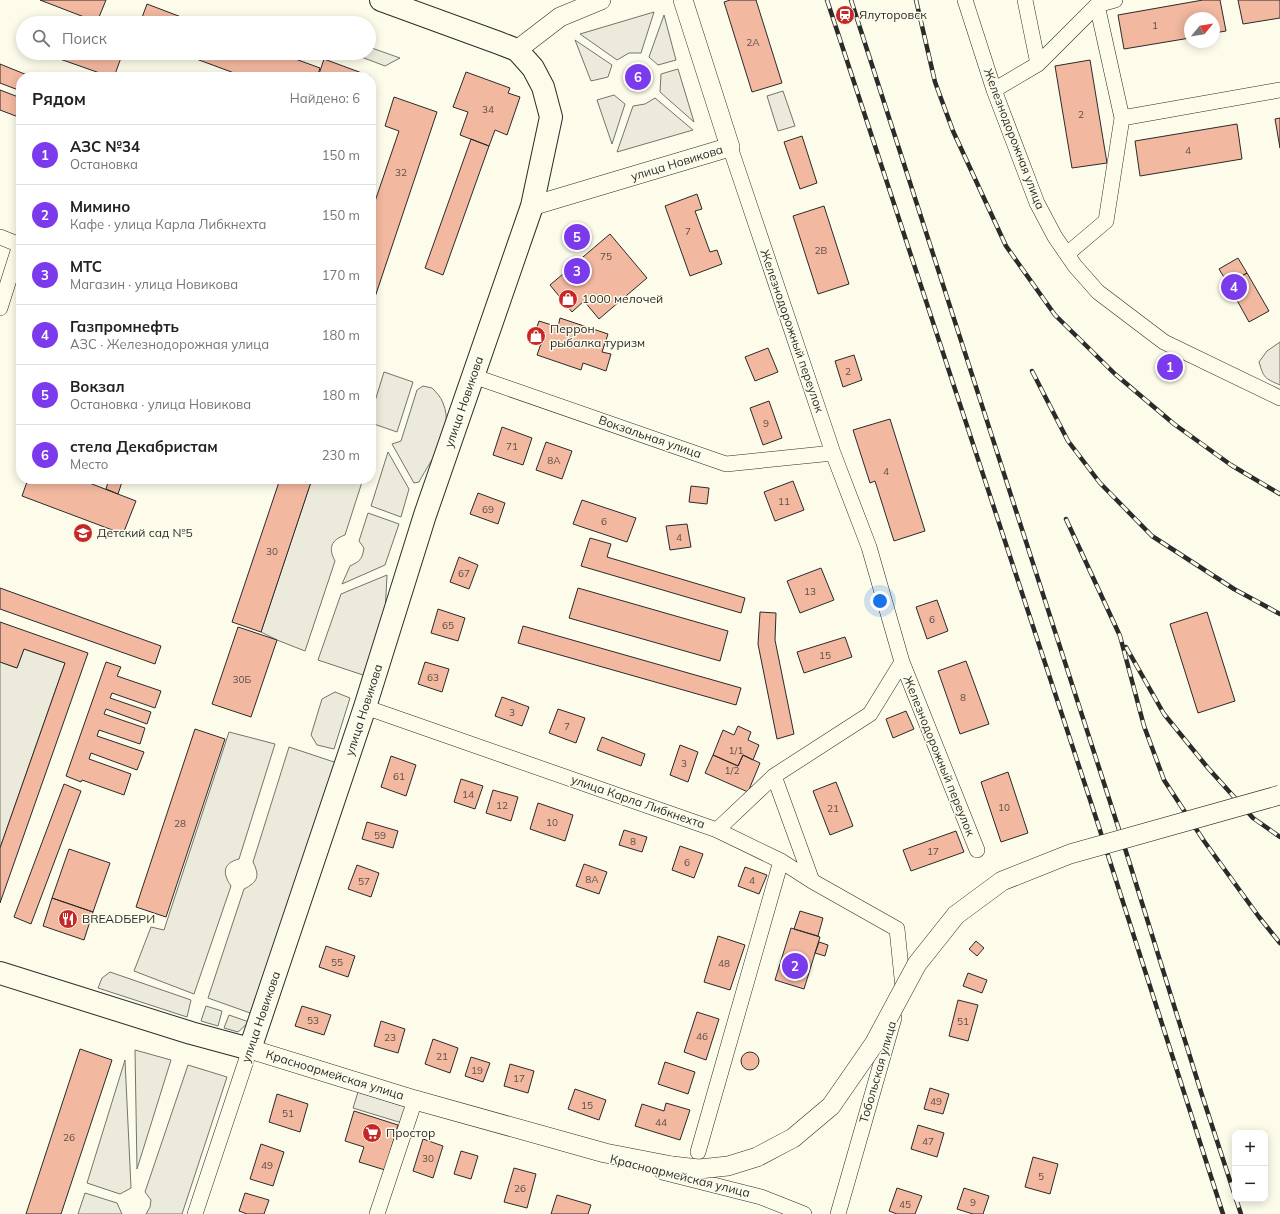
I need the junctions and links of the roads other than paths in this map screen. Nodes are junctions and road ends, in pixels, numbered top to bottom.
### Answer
1 (381, 0) edge
2 (601, 0) edge
3 (683, 0) edge
4 (965, 0) edge
5 (1025, 0) edge
6 (1115, 0) edge
7 (1097, 5) junction
8 (516, 50) junction
9 (1038, 64) junction
10 (994, 90) junction
11 (1280, 90) edge
12 (1122, 118) junction
13 (730, 147) junction
14 (532, 206) junction
15 (0, 237) edge
16 (16, 243) edge
17 (1067, 254) junction
18 (16, 258) edge
19 (0, 308) edge
20 (473, 376) junction
21 (1280, 398) edge
22 (833, 453) junction
23 (902, 662) junction
24 (365, 707) junction
25 (774, 776) junction
26 (1280, 795) edge
27 (717, 830) junction
28 (977, 850) dead end
29 (781, 861) junction
30 (812, 881) junction
31 (897, 929) joint
32 (0, 973) edge
33 (250, 1049) junction
34 (415, 1100) junction
35 (557, 1139) junction
36 (698, 1152) dead end
37 (195, 1214) edge
38 (377, 1214) edge
39 (804, 1214) edge
40 (838, 1214) edge

1 - 8 main road
2 - 8 street
3 - 13 street, Железнодорожный переулок
4 - 10 street, Железнодорожная улица
5 - 9 street
6 - 7 street
7 - 9 street
7 - 12 street
8 - 14 main road, улица Новикова
9 - 10 street
10 - 17 street, Железнодорожная улица
11 - 12 street
12 - 17 street
13 - 14 street, улица Новикова
13 - 22 street, Железнодорожный переулок
14 - 20 main road, улица Новикова
15 - 16 street
17 - 21 street, Железнодорожная улица
18 - 19 street
20 - 22 street, Вокзальная улица
20 - 24 main road, улица Новикова
22 - 23 street, Железнодорожный переулок
23 - 25 street, Железнодорожный переулок
23 - 28 street, Железнодорожный переулок
24 - 27 street, улица Карла Либкнехта
24 - 33 main road, улица Новикова
25 - 27 street, Железнодорожный переулок
25 - 30 street
26 - 35 street, Красноармейская улица, bridge
27 - 29 street, улица Карла Либкнехта
29 - 30 street, улица Карла Либкнехта
29 - 36 street
30 - 31 street, улица Карла Либкнехта
31 - 40 street, Тобольская улица
32 - 33 main road, Красноармейская улица
33 - 34 street, Красноармейская улица
33 - 37 street, улица Новикова
34 - 35 street, Красноармейская улица
34 - 38 street
35 - 39 street, Красноармейская улица

